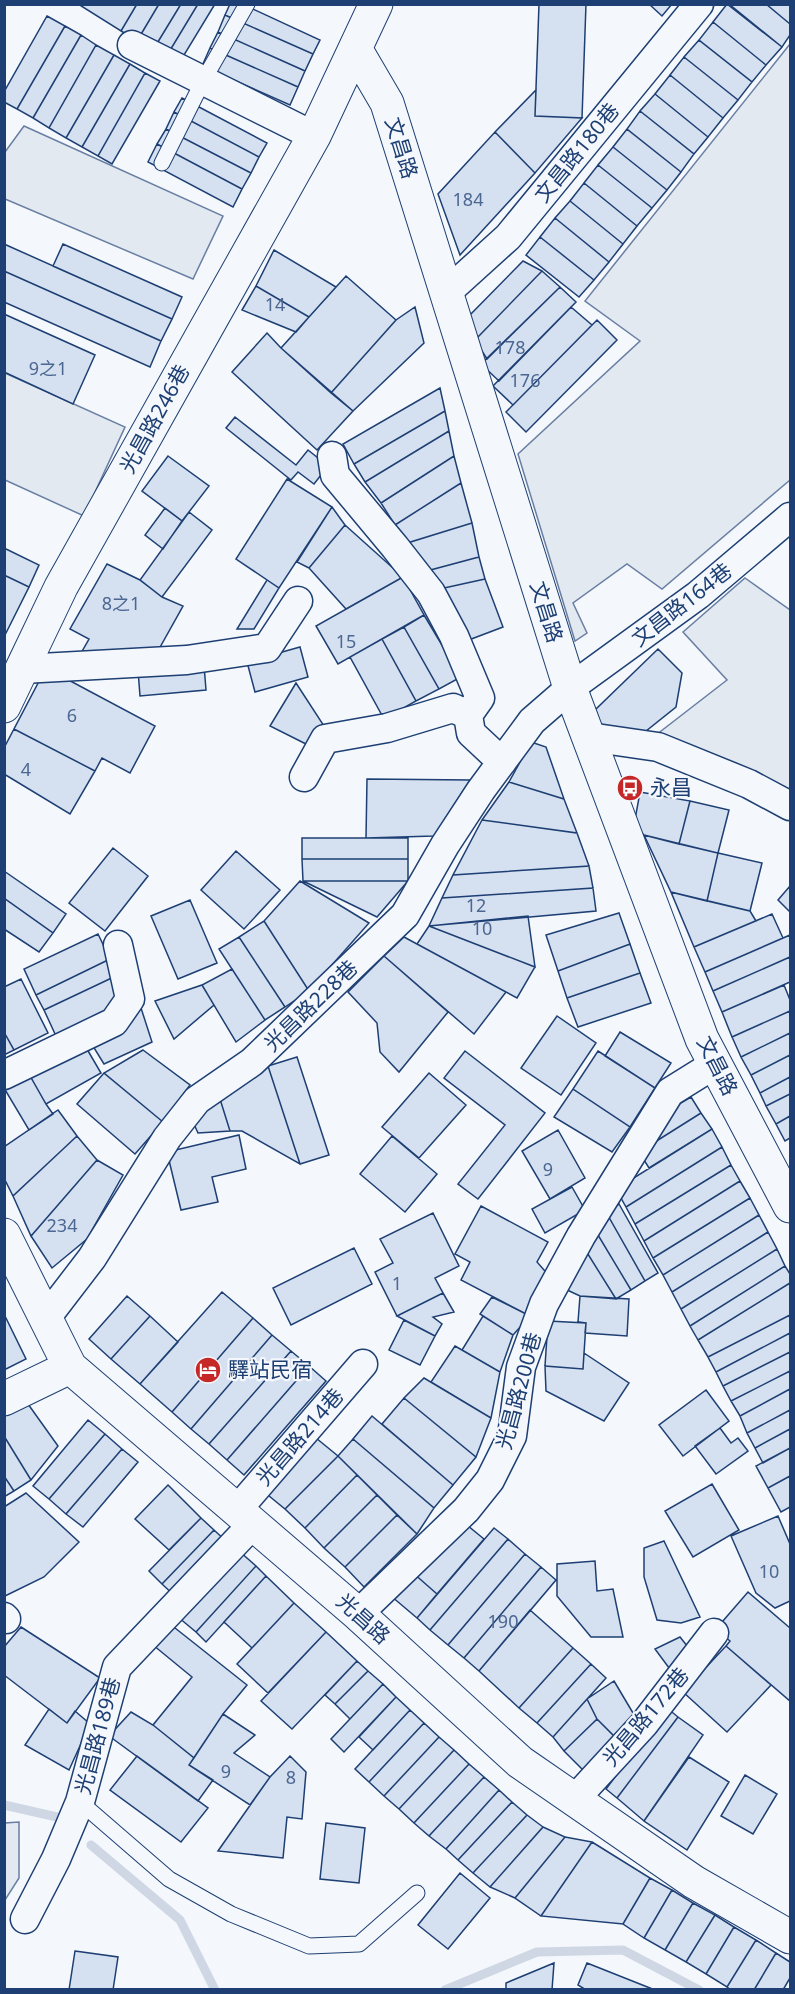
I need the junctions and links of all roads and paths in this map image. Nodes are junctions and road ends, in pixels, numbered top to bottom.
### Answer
1 (248, 4) edge
2 (376, 4) edge
3 (699, 4) edge
4 (132, 45) dead end
5 (356, 51) junction
6 (203, 81) junction
7 (314, 136) junction
8 (162, 163) dead end
9 (446, 293) junction
10 (332, 456) dead end
11 (790, 517) edge
12 (298, 601) dead end
13 (22, 669) junction
14 (570, 688) junction
15 (4, 706) edge
16 (468, 715) junction
17 (590, 738) junction
18 (502, 762) junction
19 (304, 777) dead end
20 (790, 806) edge
21 (118, 945) dead end
22 (715, 1064) junction
23 (4, 1075) edge
24 (790, 1206) edge
25 (4, 1235) edge
26 (46, 1318) junction
27 (363, 1364) dead end
28 (70, 1367) junction
29 (4, 1399) edge
30 (245, 1517) junction
31 (358, 1614) junction
32 (714, 1633) dead end
33 (575, 1799) junction
34 (80, 1802) junction
35 (417, 1893) dead end
36 (25, 1919) dead end
37 (790, 1936) edge

1 - 6 lane
2 - 5 street
3 - 9 street, 文昌路180巷
4 - 6 street
5 - 7 street, 光昌路246巷
5 - 9 street, 文昌路
6 - 7 street
6 - 8 lane
7 - 13 street, 光昌路246巷
9 - 14 street, 文昌路
10 - 16 street
11 - 14 street, 文昌路164巷
12 - 13 street
13 - 15 street, 光昌路246巷
14 - 17 street, 文昌路
14 - 18 street, 光昌路228巷
16 - 18 street
16 - 19 street
17 - 20 street
17 - 22 street, 文昌路
18 - 26 street, 光昌路228巷
21 - 23 street
22 - 24 street, 文昌路
22 - 31 street, 光昌路200巷
25 - 26 street, 光昌路
26 - 28 street, 光昌路
27 - 30 street, 光昌路214巷
28 - 29 street
28 - 30 street, 光昌路
30 - 31 street, 光昌路
30 - 34 street, 光昌路189巷
31 - 33 street, 光昌路
32 - 33 street, 光昌路172巷
33 - 37 street, 光昌路
34 - 35 lane
34 - 36 street, 光昌路189巷

